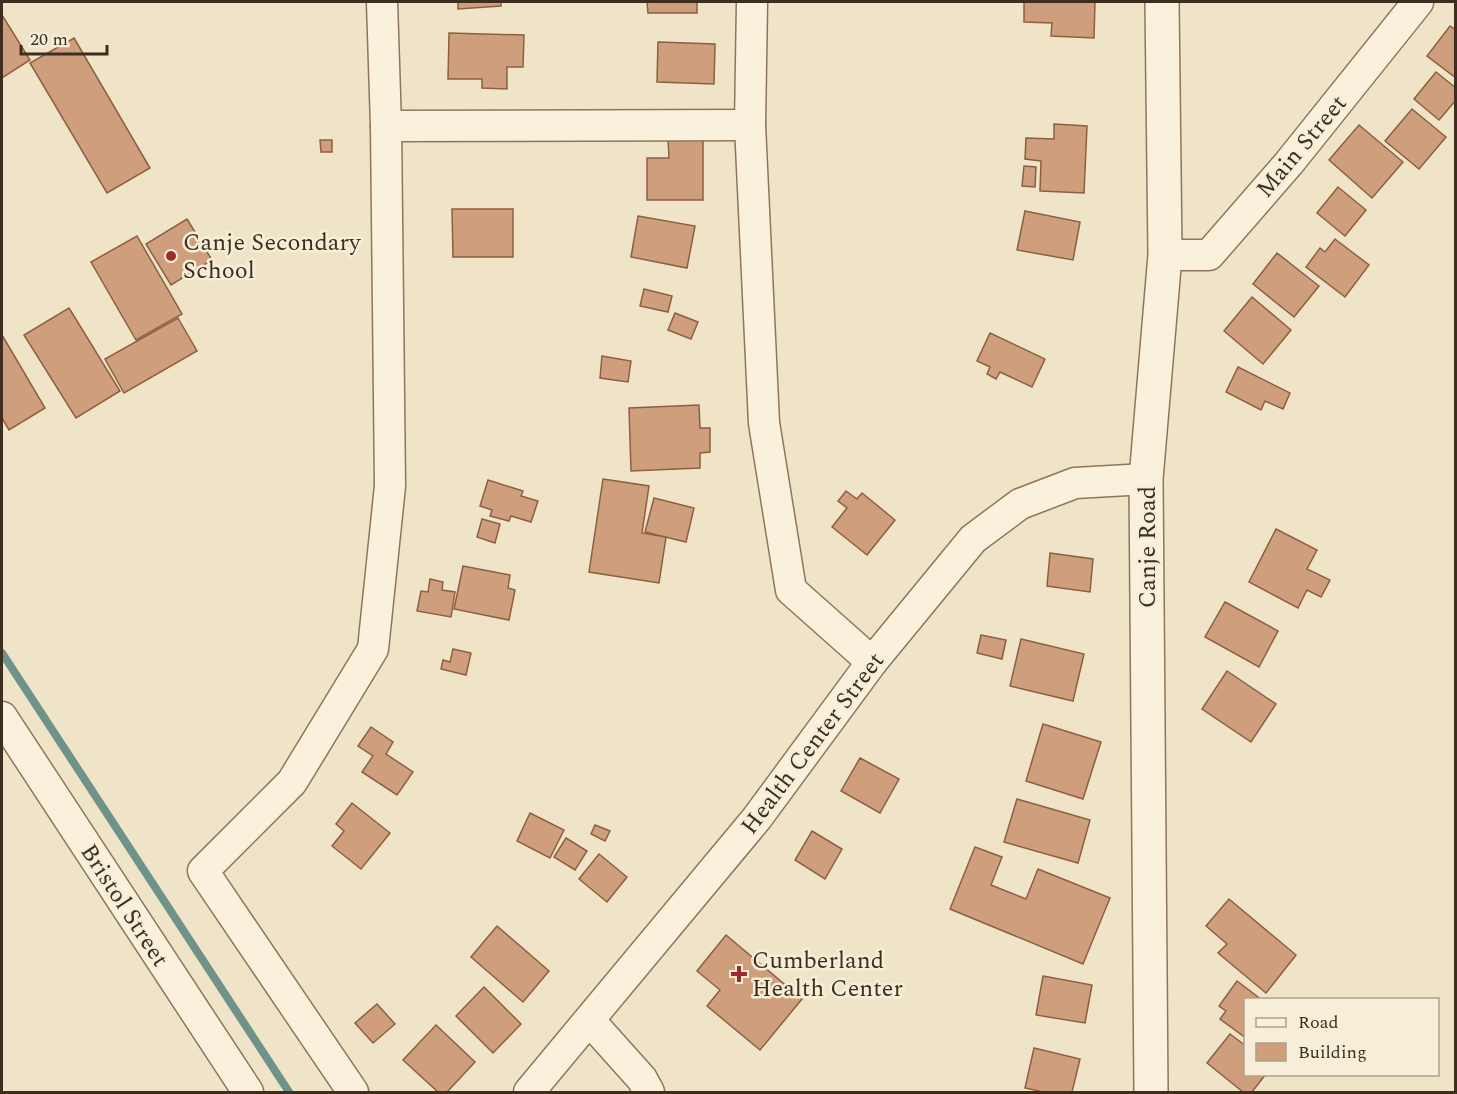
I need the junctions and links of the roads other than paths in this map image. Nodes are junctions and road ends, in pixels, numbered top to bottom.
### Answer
1 (382, 2) edge
2 (752, 2) edge
3 (1162, 2) edge
4 (1418, 2) edge
5 (750, 125) junction
6 (386, 126) junction
7 (1165, 255) junction
8 (1146, 479) junction
9 (872, 662) junction
10 (2, 717) edge
11 (590, 1021) junction
12 (248, 1092) edge
13 (353, 1092) edge
14 (529, 1092) edge
15 (649, 1092) edge
16 (1151, 1092) edge

1 - 6 street
2 - 5 street
3 - 7 street, Canje Road
4 - 7 street, Main Street
5 - 6 street
5 - 9 street
6 - 13 street
7 - 8 street, Canje Road
8 - 9 street, Health Center Street
8 - 16 street, Canje Road
9 - 11 street, Health Center Street
10 - 12 street, Bristol Street
11 - 14 street, Health Center Street
11 - 15 street

